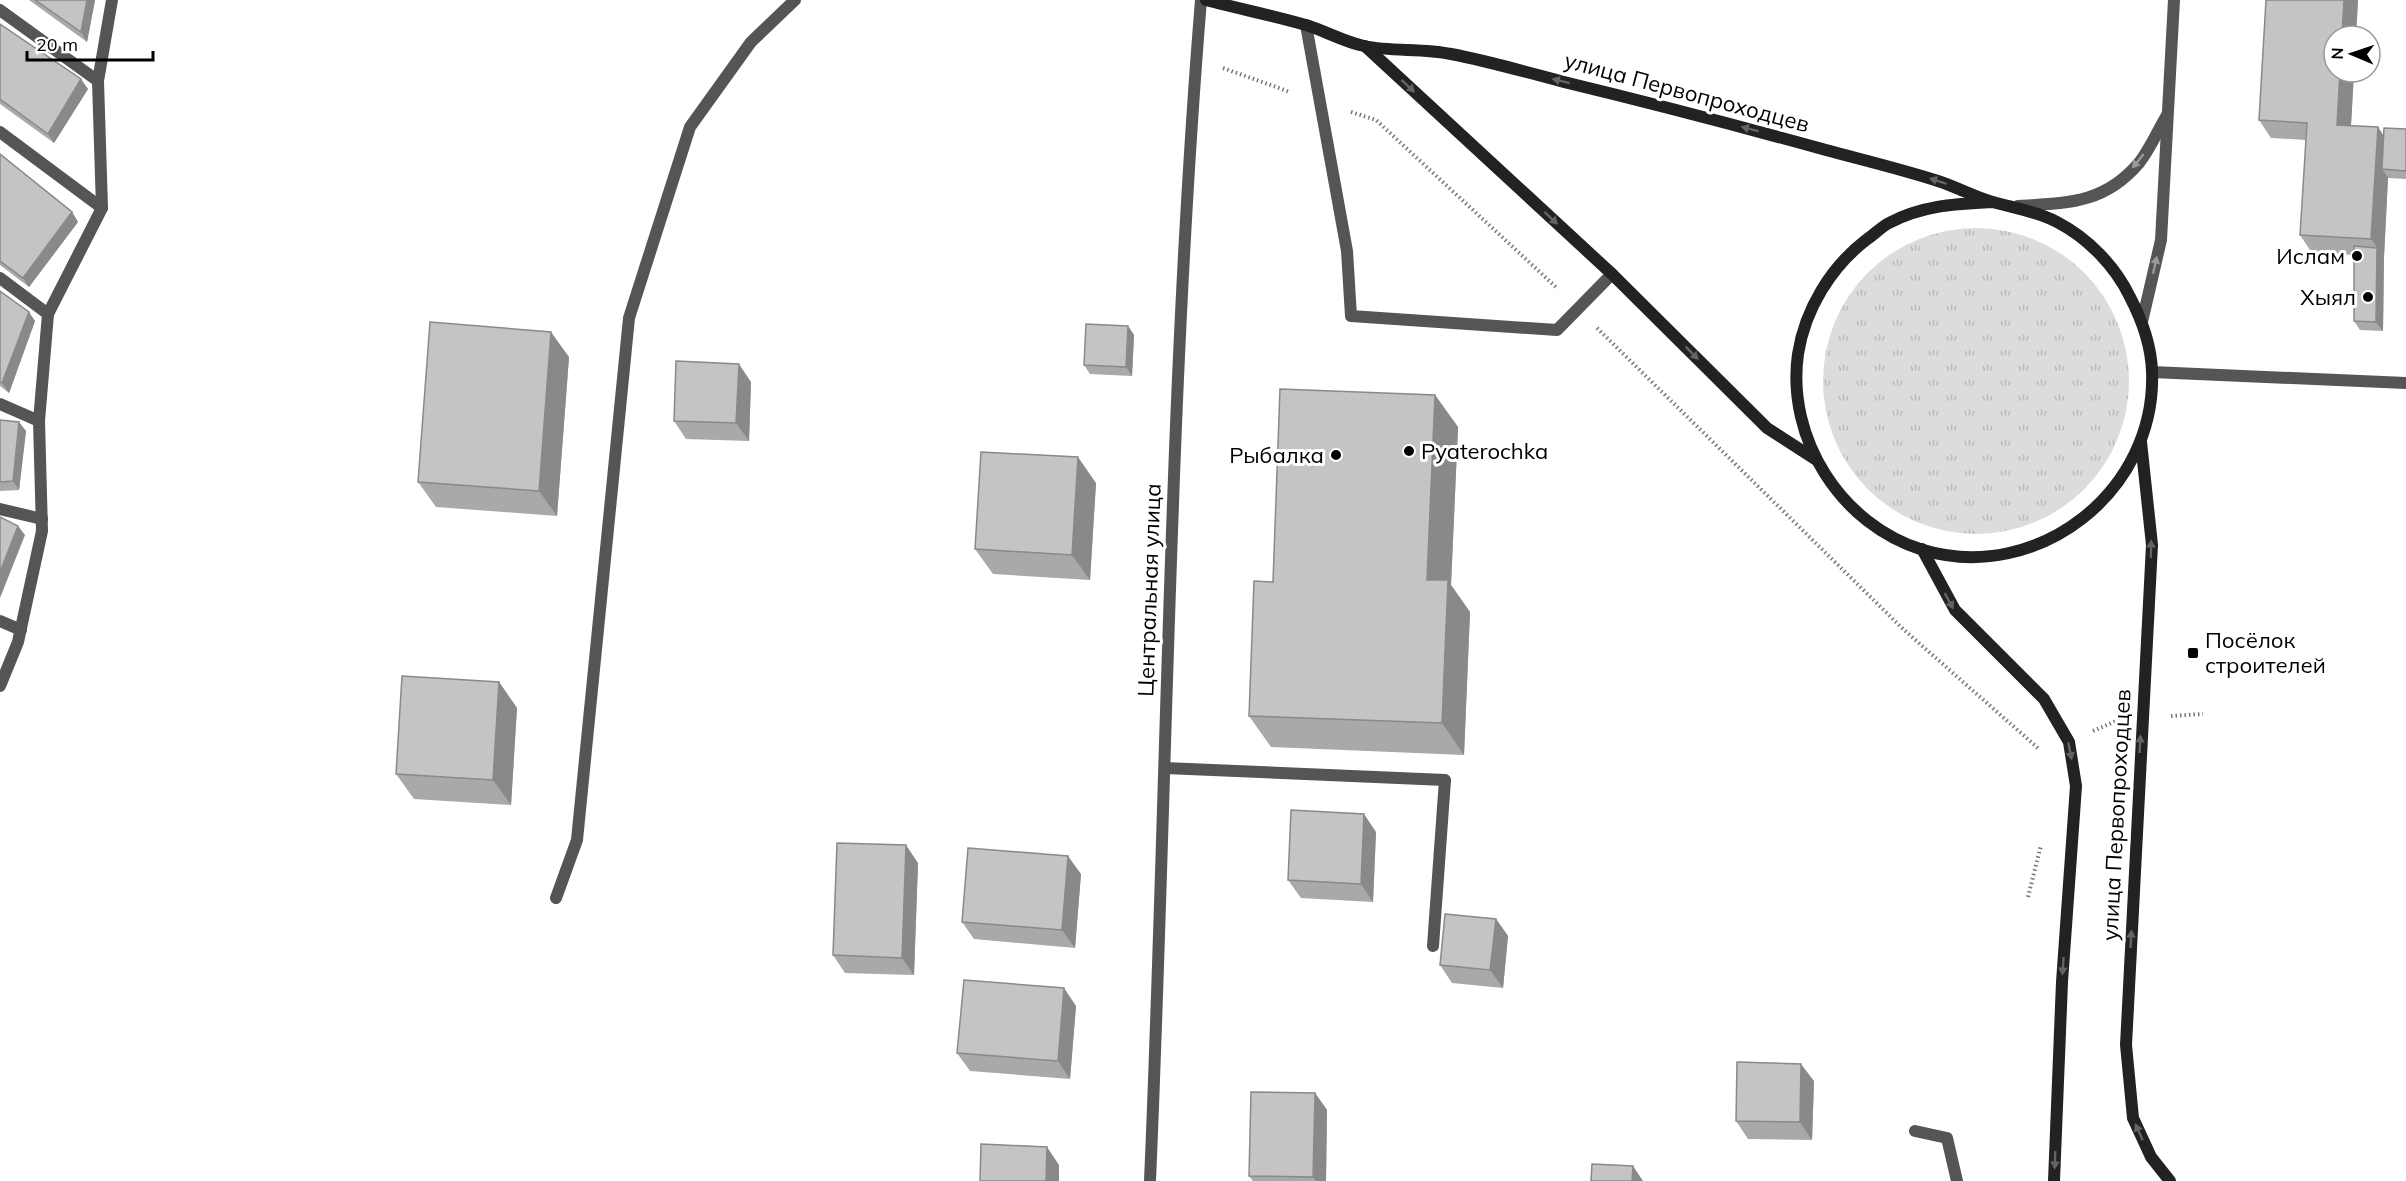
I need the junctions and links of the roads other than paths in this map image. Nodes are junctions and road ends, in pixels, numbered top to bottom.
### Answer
1 (112, 0) edge
2 (795, 0) edge
3 (1203, 0) edge
4 (2174, 0) edge
5 (0, 10) edge
6 (1306, 25) junction
7 (1365, 46) junction
8 (98, 81) junction
9 (2169, 111) junction
10 (0, 132) edge
11 (1993, 202) junction
12 (2018, 206) junction
13 (102, 208) junction
14 (1612, 274) junction
15 (0, 279) edge
16 (48, 314) junction
17 (2142, 322) junction
18 (2152, 372) junction
19 (2406, 383) edge
20 (0, 404) edge
21 (39, 422) junction
22 (2141, 440) junction
23 (1815, 459) junction
24 (0, 509) edge
25 (42, 519) junction
26 (1922, 549) junction
27 (0, 621) edge
28 (21, 630) junction
29 (0, 686) edge
30 (1165, 768) junction
31 (556, 898) dead end
32 (1433, 946) dead end
33 (1915, 1131) dead end
34 (1150, 1181) edge
35 (1957, 1181) edge
36 (2054, 1181) edge
37 (2170, 1181) edge

1 - 8 street
2 - 31 street
3 - 6 street, улица Первопроходцев
3 - 30 street, Центральная улица
4 - 9 street
5 - 8 street
6 - 7 street, улица Первопроходцев
6 - 14 street
11 -> 7 street, улица Первопроходцев
7 -> 14 street, улица Первопроходцев
8 - 13 street
9 -> 12 street
17 -> 9 street
10 - 13 street
11 - 12 street, улица Первопроходцев
11 - 23 street, улица Первопроходцев
12 - 17 street, улица Первопроходцев
13 - 16 street
14 -> 23 street, улица Первопроходцев
15 - 16 street
16 - 21 street
17 - 18 street, улица Первопроходцев
18 - 19 street
18 - 22 street, улица Первопроходцев
20 - 21 street
21 - 25 street
22 - 26 street, улица Первопроходцев
37 -> 22 street, улица Первопроходцев
23 - 26 street, улица Первопроходцев
24 - 25 street
25 - 28 street
26 -> 36 street, улица Первопроходцев
27 - 28 street
28 - 29 street
30 - 32 street
30 - 34 street, Центральная улица
33 - 35 street

